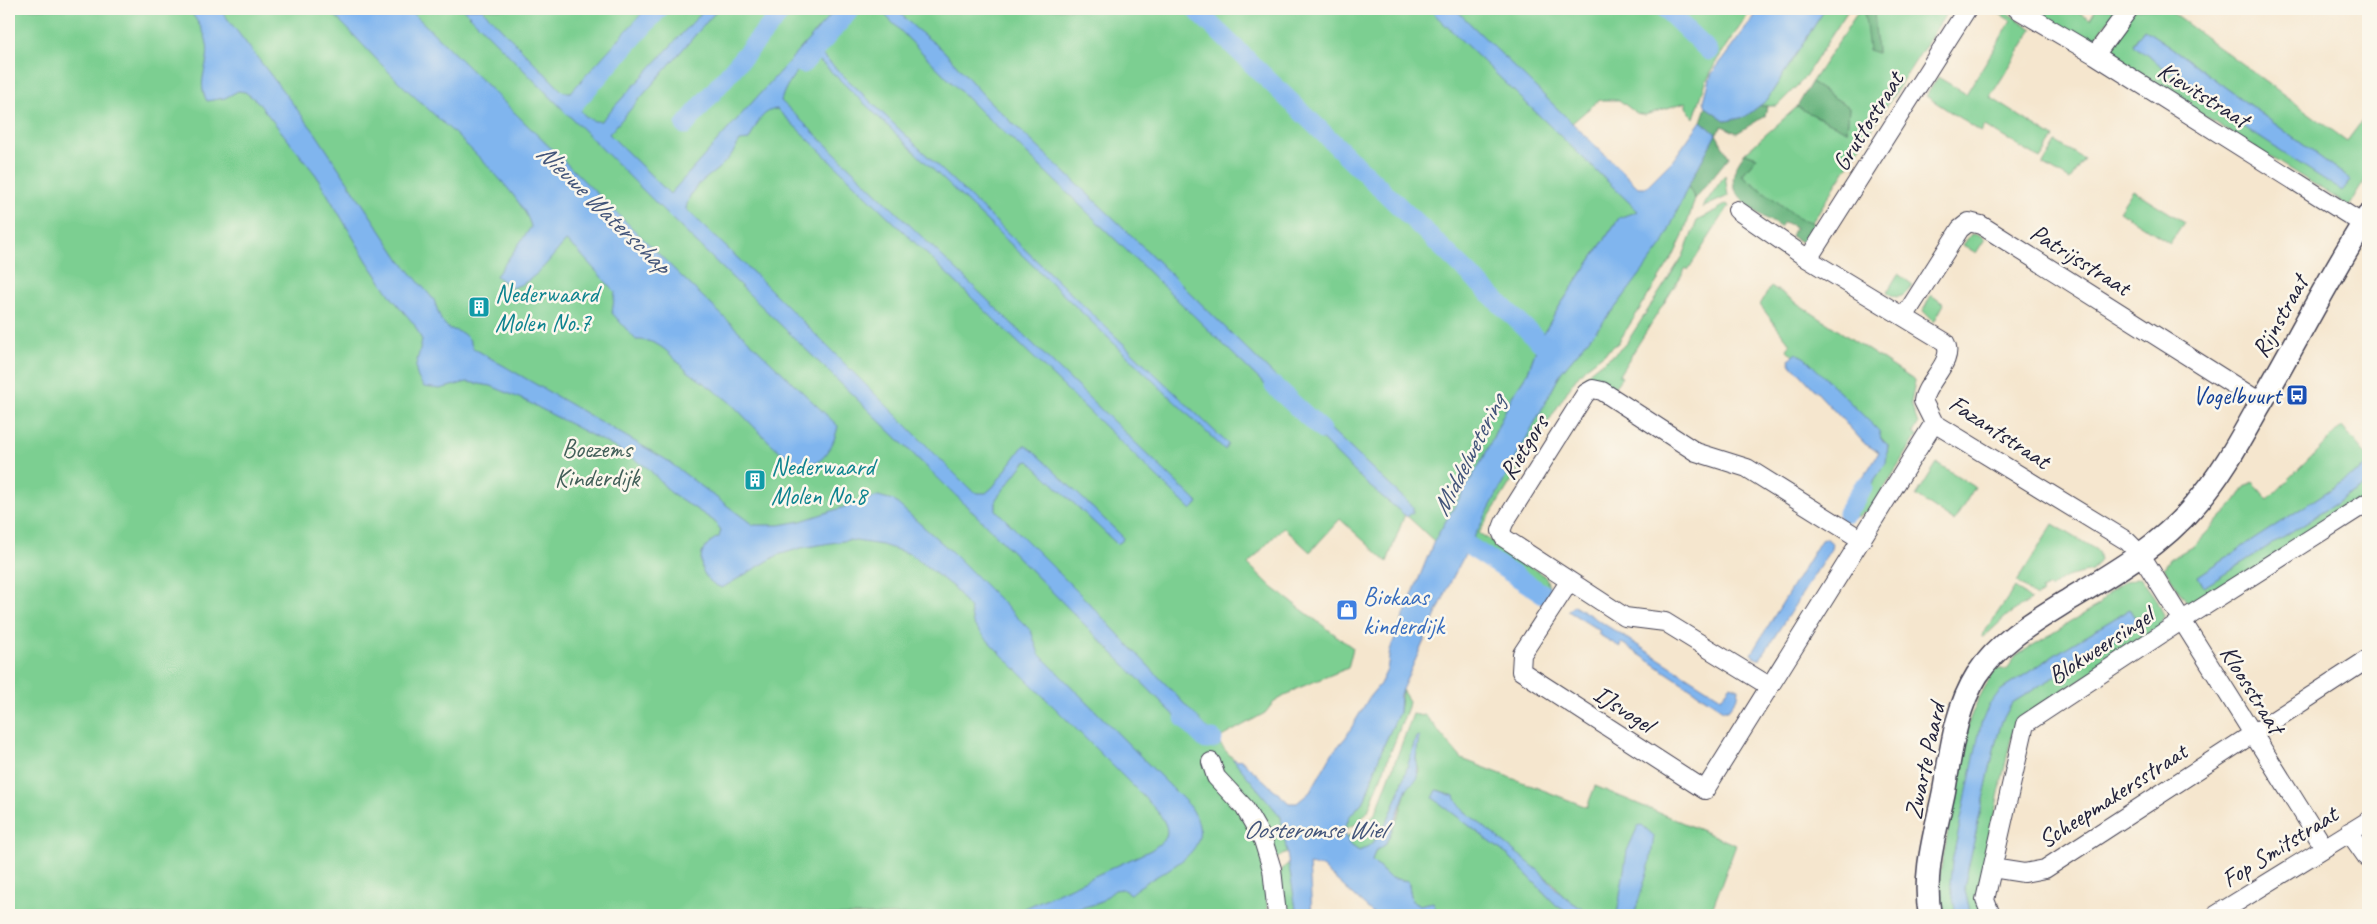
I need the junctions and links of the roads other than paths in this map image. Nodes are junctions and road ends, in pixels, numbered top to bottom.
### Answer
1 (1967, 9) edge
2 (2017, 9) edge
3 (2129, 9) edge
4 (2095, 54) junction
5 (1737, 210) dead end
6 (2366, 220) edge
7 (1808, 259) junction
8 (1904, 317) junction
9 (2262, 403) junction
10 (1934, 423) junction
11 (2368, 502) edge
12 (1862, 540) junction
13 (2141, 555) junction
14 (1569, 582) junction
15 (2181, 621) junction
16 (2368, 659) edge
17 (1768, 686) junction
18 (2251, 733) junction
19 (1211, 762) dead end
20 (2368, 821) edge
21 (2349, 832) junction
22 (2324, 847) junction
23 (2368, 859) edge
24 (1992, 868) junction
25 (1277, 915) edge
26 (1930, 915) edge
27 (1991, 915) edge
28 (2216, 915) edge

1 - 7 street, Gruttostraat
2 - 4 street, Kievitstraat
3 - 4 street
4 - 6 street, Kievitstraat
5 - 7 street, Fazantstraat
6 - 9 street, Rijnstraat
7 - 8 street, Fazantstraat
8 - 9 street, Patrijsstraat
8 - 10 street, Fazantstraat
9 - 13 street, Rijnstraat
10 - 12 street
10 - 13 street, Fazantstraat
11 - 15 street, Blokweersingel
12 - 14 street, Rietgors
12 - 17 street
13 - 15 street, Kloosstraat
13 - 26 street, Zwarte Paard
14 - 17 street, Rietgors
14 - 17 street, IJsvogel
15 - 18 street, Kloosstraat
15 - 24 street, Blokweersingel
16 - 18 street, Scheepmakersstraat
18 - 22 street, Kloosstraat
18 - 24 street, Scheepmakersstraat
19 - 25 street
20 - 21 street, Fop Smitstraat
21 - 22 street, Fop Smitstraat
21 - 23 street
22 - 28 street, Fop Smitstraat
24 - 27 street, Blokweersingel

